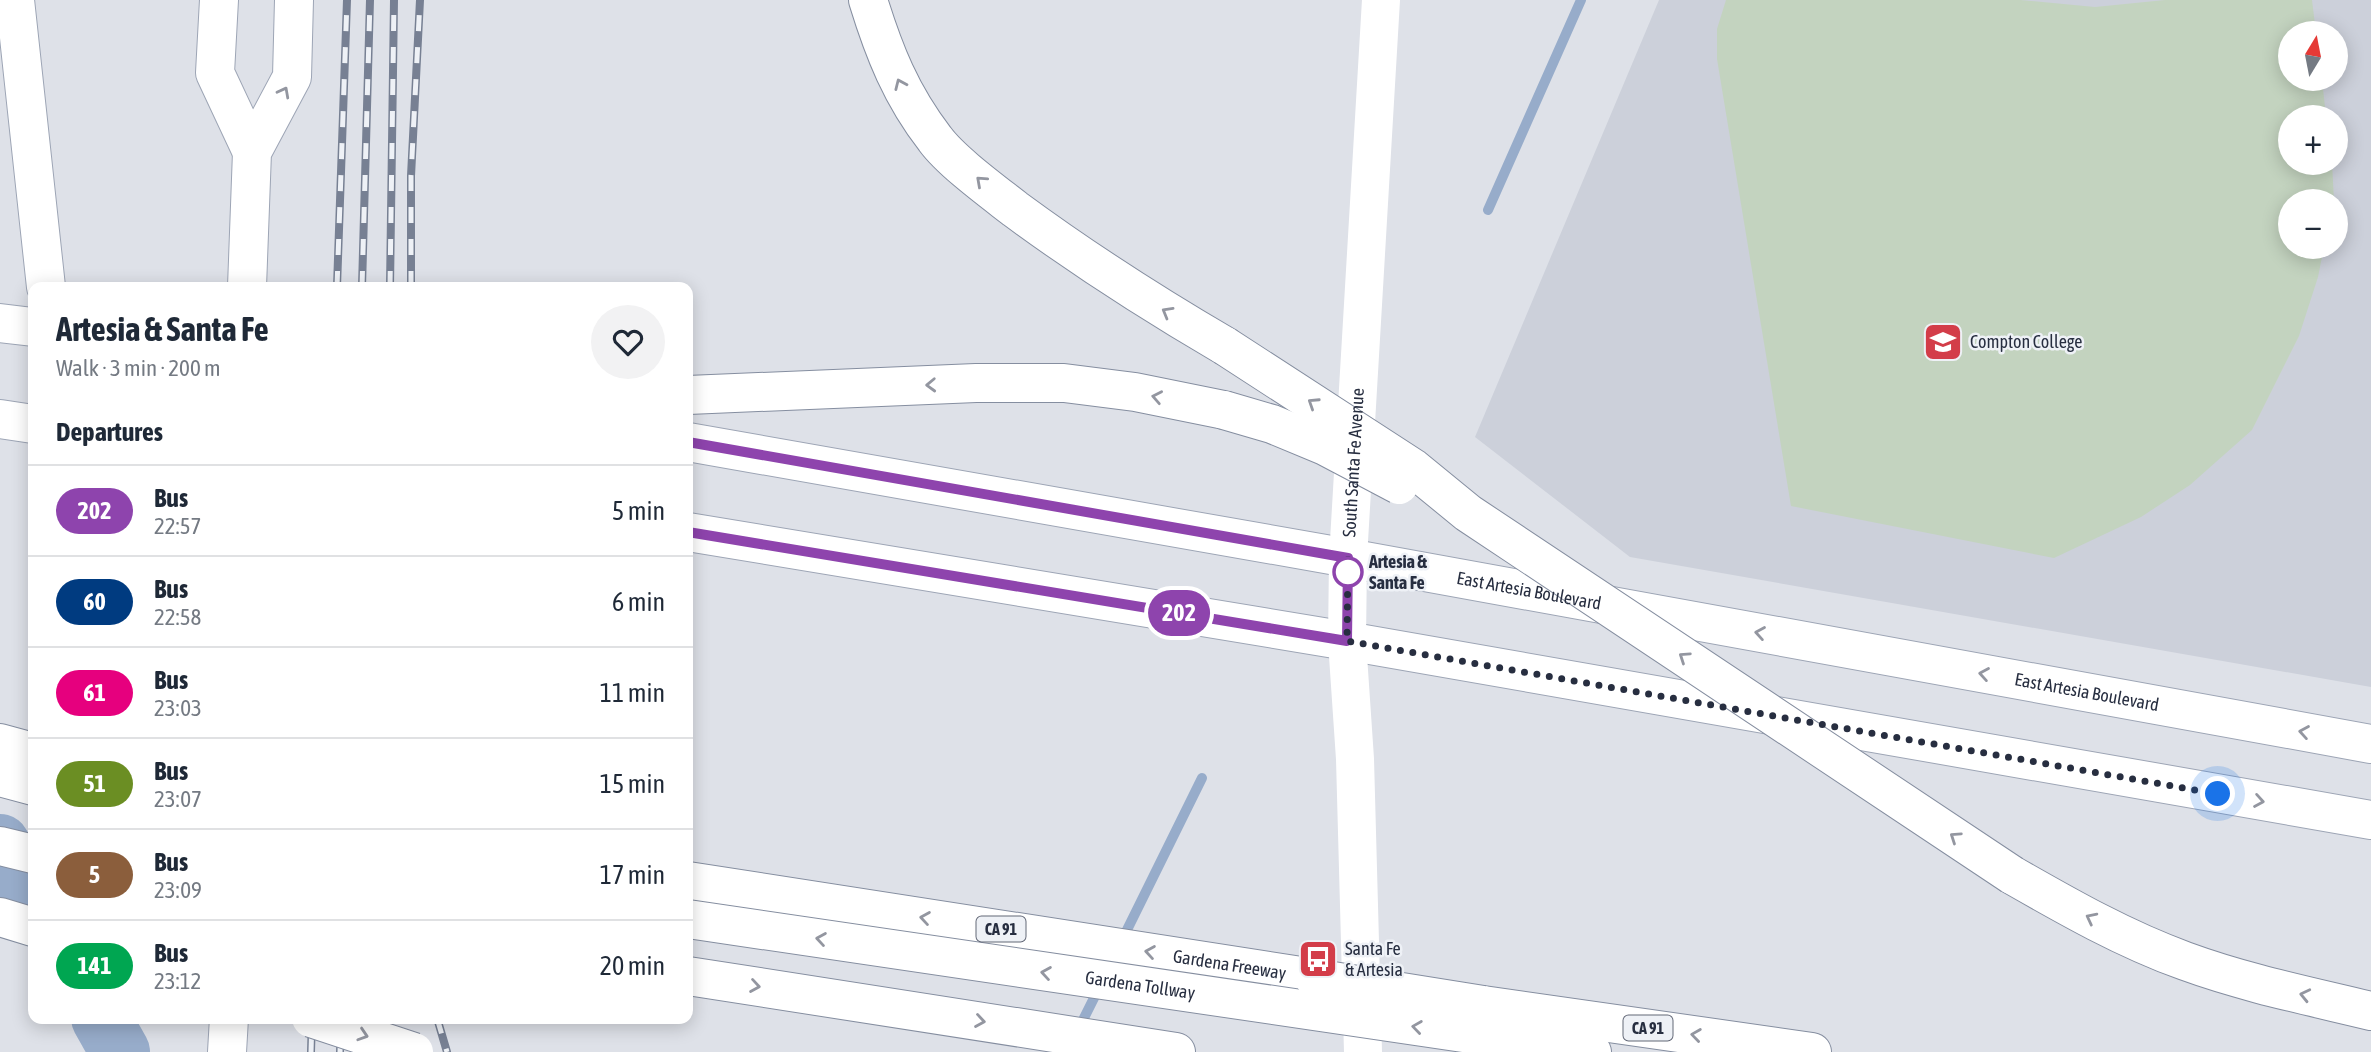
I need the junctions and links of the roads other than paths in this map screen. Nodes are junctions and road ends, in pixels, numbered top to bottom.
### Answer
1 (15, 0) edge
2 (219, 0) edge
3 (294, 0) edge
4 (868, 0) edge
5 (1381, 0) edge
6 (252, 152) junction
7 (46, 282) edge
8 (247, 282) edge
9 (0, 323) edge
10 (28, 326) edge
11 (693, 395) edge
12 (0, 419) edge
13 (28, 423) edge
14 (693, 443) edge
15 (1468, 513) junction
16 (693, 533) edge
17 (1348, 558) junction
18 (1347, 641) junction
19 (0, 743) edge
20 (2371, 744) edge
21 (28, 751) edge
22 (0, 777) edge
23 (28, 785) edge
24 (2371, 820) edge
25 (0, 846) edge
26 (28, 853) edge
27 (693, 882) edge
28 (0, 917) edge
29 (693, 920) edge
30 (28, 926) edge
31 (693, 977) edge
32 (2371, 1011) edge
33 (1483, 1021) junction
34 (229, 1024) edge
35 (329, 1024) edge
36 (227, 1052) edge
37 (414, 1052) edge
38 (1176, 1052) edge
39 (1363, 1052) edge
40 (1592, 1052) edge
41 (1812, 1052) edge

1 - 7 main road
2 - 6 main road
6 -> 3 main road
15 -> 4 main road, bridge
5 - 17 main road, South Santa Fe Avenue
6 - 8 main road
9 - 10 main road
15 -> 11 main road, bridge
12 - 13 main road
14 - 17 main road, East Artesia Boulevard
32 -> 15 main road, bridge
16 - 18 main road
17 - 18 main road, South Santa Fe Avenue
20 -> 17 main road, East Artesia Boulevard
18 -> 24 main road
18 - 39 main road, South Santa Fe Avenue
19 - 21 main road
22 - 23 main road
25 - 26 main road
33 -> 27 main road, Gardena Freeway / CA 91, bridge
28 - 30 main road
33 -> 29 main road, Gardena Tollway, bridge
31 -> 38 main road
33 - 40 main road, Gardena Tollway
41 -> 33 main road, Gardena Freeway / CA 91
34 - 36 main road
35 -> 37 main road, bridge

